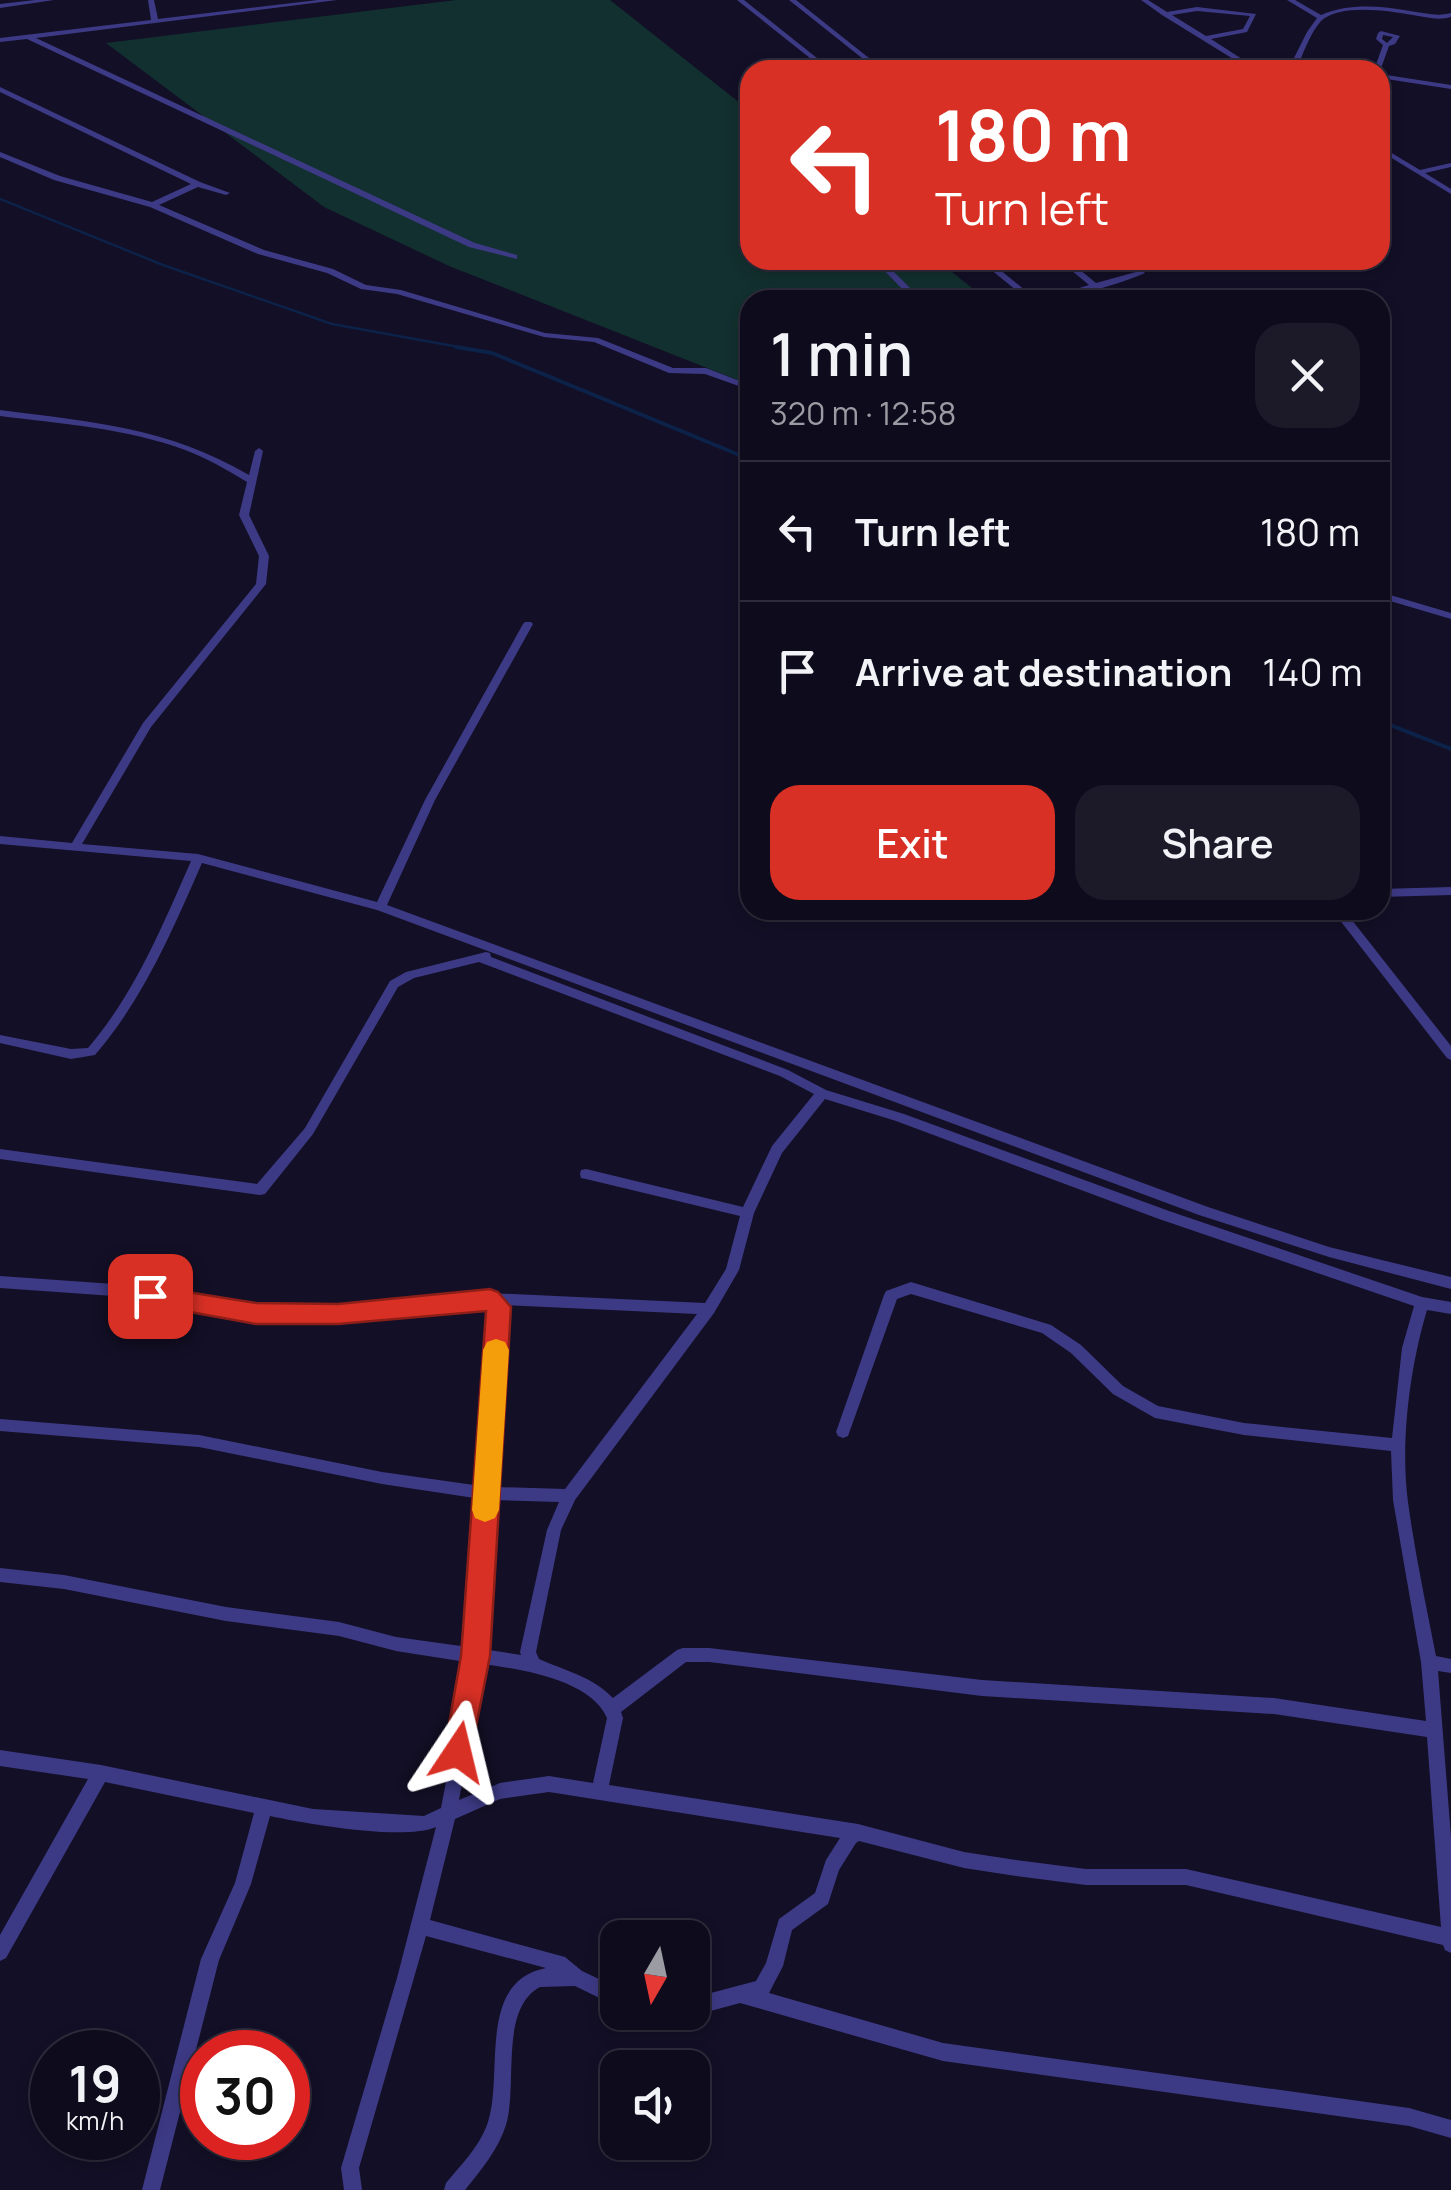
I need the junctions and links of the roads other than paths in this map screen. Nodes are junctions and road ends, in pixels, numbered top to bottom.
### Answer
1 (51, 0) edge
2 (150, 0) edge
3 (334, 0) edge
4 (740, 0) edge
5 (792, 0) edge
6 (1144, 0) edge
7 (1290, 0) edge
8 (297, 2) edge
9 (1364, 2) edge
10 (0, 6) edge
11 (1164, 14) junction
12 (1451, 15) edge
13 (1320, 18) junction
14 (1440, 18) junction
15 (155, 22) junction
16 (1451, 26) edge
17 (29, 37) junction
18 (1206, 38) junction
19 (0, 40) edge
20 (1386, 45) dead end
21 (815, 60) edge
22 (868, 60) edge
23 (1242, 60) edge
24 (1297, 60) edge
25 (1382, 60) edge
26 (1390, 75) edge
27 (1451, 87) edge
28 (0, 89) edge
29 (0, 154) edge
30 (1390, 154) edge
31 (1451, 165) edge
32 (1419, 172) junction
33 (197, 184) junction
34 (1451, 192) edge
35 (226, 193) dead end
36 (152, 205) junction
37 (514, 257) dead end
38 (888, 270) edge
39 (996, 270) edge
40 (1075, 270) edge
41 (1138, 270) edge
42 (1096, 287) junction
43 (908, 290) edge
44 (1020, 290) edge
45 (1084, 290) edge
46 (740, 386) edge
47 (0, 413) edge
48 (259, 450) dead end
49 (251, 480) junction
50 (1390, 598) edge
51 (1451, 616) edge
52 (528, 624) dead end
53 (0, 840) edge
54 (76, 845) junction
55 (198, 858) junction
56 (1451, 891) edge
57 (1390, 893) edge
58 (380, 906) junction
59 (1346, 920) edge
60 (498, 952) junction
61 (480, 958) junction
62 (0, 1039) edge
63 (1451, 1055) edge
64 (822, 1093) junction
65 (0, 1154) edge
66 (586, 1174) dead end
67 (746, 1214) junction
68 (0, 1282) edge
69 (1451, 1283) edge
70 (495, 1302) junction
71 (1422, 1304) junction
72 (1451, 1308) edge
73 (709, 1309) junction
74 (0, 1425) edge
75 (842, 1432) dead end
76 (1398, 1446) junction
77 (486, 1492) junction
78 (569, 1496) junction
79 (0, 1575) edge
80 (475, 1656) junction
81 (1429, 1662) junction
82 (534, 1664) junction
83 (1451, 1666) edge
84 (614, 1707) junction
85 (1433, 1730) junction
86 (0, 1758) edge
87 (101, 1774) junction
88 (600, 1791) junction
89 (264, 1808) junction
90 (447, 1816) junction
91 (858, 1832) junction
92 (1446, 1842) edge
93 (419, 1926) junction
94 (1450, 1938) edge
95 (1451, 1946) edge
96 (0, 1952) edge
97 (576, 1977) junction
98 (600, 1989) edge
99 (744, 1995) junction
100 (710, 2003) edge
101 (1451, 2129) edge
102 (151, 2190) edge
103 (353, 2190) edge
104 (453, 2190) edge

1 - 10 street
2 - 15 street
3 - 8 street
4 - 21 street
5 - 22 street
6 - 11 street
7 - 13 street
8 - 15 street
9 - 13 street
9 - 14 street
11 - 18 street
11 - 18 street
12 - 14 street
13 - 24 street
14 - 16 street
15 - 17 street
17 - 19 street
17 - 37 street
18 - 23 street
20 - 25 street
26 - 27 street
28 - 33 street
29 - 36 street
30 - 32 street
31 - 32 street
32 - 34 street
33 - 35 street
33 - 36 street
36 - 46 street
38 - 43 street
39 - 44 street
40 - 42 street
41 - 42 street
42 - 45 street
47 - 49 street
48 - 49 street
49 - 54 street
50 - 51 street
52 - 58 street
53 - 54 street
54 - 55 street
55 - 58 street
55 - 62 street
56 - 57 street
58 - 60 street
59 - 63 street
60 - 61 street
60 - 69 street
61 - 64 street
61 - 65 street
64 - 67 street
64 - 71 street
66 - 67 street
67 - 73 street
68 - 70 street
70 - 73 street
70 - 77 street
71 - 72 street
71 - 76 street
73 - 78 street
74 - 77 street
75 - 76 street
76 - 81 street
77 - 78 street
77 - 80 street
78 - 82 street
79 - 80 street
80 - 82 street
80 - 90 street
81 - 83 street
81 - 85 street
82 - 84 street
84 - 85 street
84 - 88 street
85 - 92 street
86 - 87 street
87 - 89 street
87 - 96 street
88 - 90 street
88 - 91 street
89 - 90 street
89 - 102 street
90 - 93 street
91 - 94 street
91 - 99 street
92 - 94 street
93 - 97 street
93 - 103 street
94 - 95 street
97 - 98 street
97 - 104 street
99 - 100 street
99 - 101 street

